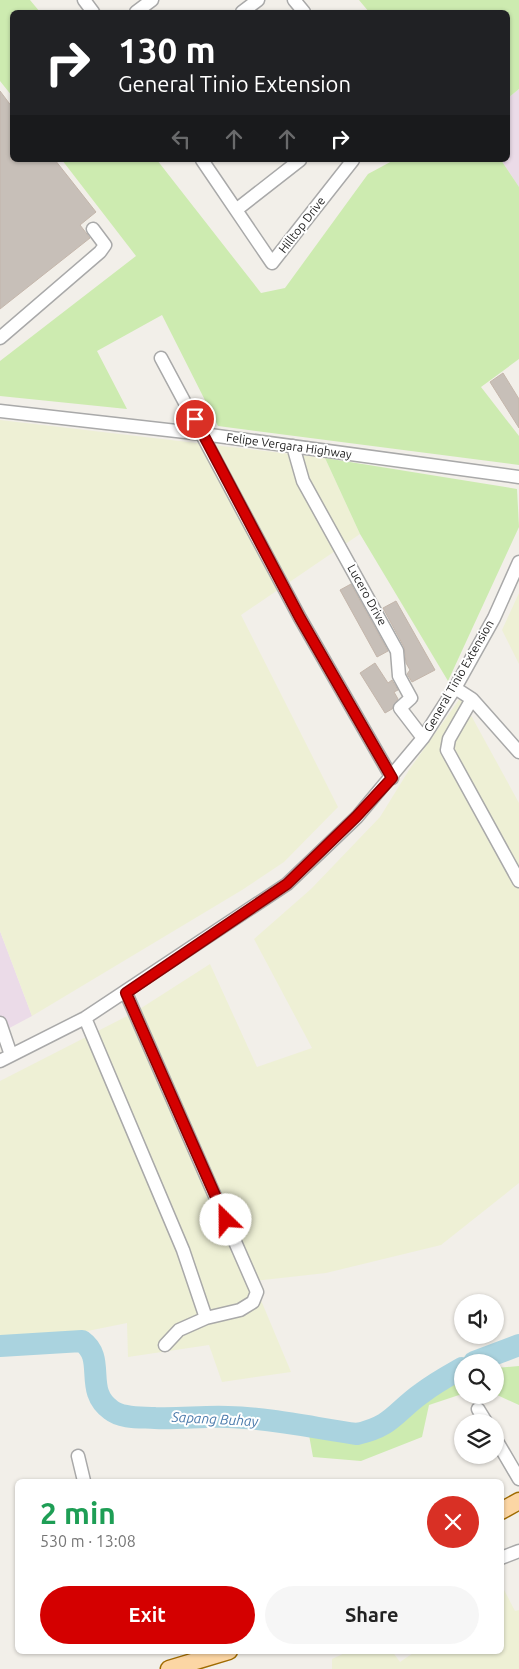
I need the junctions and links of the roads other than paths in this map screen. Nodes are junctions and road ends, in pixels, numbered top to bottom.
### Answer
1 (152, 0) edge
2 (258, 0) edge
3 (294, 0) edge
4 (139, 10) edge
5 (245, 10) edge
6 (302, 10) edge
7 (297, 162) edge
8 (351, 162) edge
9 (209, 163) edge
10 (236, 210) junction
11 (93, 229) dead end
12 (0, 338) edge
13 (161, 358) dead end
14 (0, 411) edge
15 (204, 434) junction
16 (293, 446) junction
17 (519, 477) edge
18 (519, 562) edge
19 (456, 688) junction
20 (472, 700) junction
21 (423, 738) junction
22 (519, 752) edge
23 (392, 778) junction
24 (519, 881) edge
25 (126, 993) junction
26 (86, 1018) junction
27 (0, 1023) edge
28 (6, 1058) edge
29 (206, 1318) junction
30 (165, 1345) dead end
31 (478, 1409) dead end
32 (481, 1414) edge
33 (504, 1453) edge
34 (78, 1456) dead end
35 (84, 1479) edge
36 (519, 1479) edge
37 (519, 1501) edge
38 (504, 1508) edge
39 (519, 1551) edge
40 (504, 1557) edge
41 (217, 1654) edge
42 (169, 1669) edge

1 - 4 street
2 - 5 street
3 - 6 street
7 - 10 street
8 - 10 street, Hilltop Drive
9 - 10 street, Hilltop Drive
11 - 12 street
13 - 15 street
14 - 15 street, Felipe Vergara Highway
15 - 16 street, Felipe Vergara Highway
15 - 23 street
16 - 17 street, Felipe Vergara Highway
16 - 21 street, Lucero Drive
18 - 19 street, General Tinio Extension
19 - 20 street
19 - 21 street, General Tinio Extension
20 - 22 street
20 - 24 street
21 - 23 street, General Tinio Extension
23 - 25 street, General Tinio Extension
25 - 26 street, General Tinio Extension
25 - 29 street
26 - 28 street, General Tinio Extension
26 - 29 street
27 - 28 street
29 - 30 street
31 - 32 street
33 - 36 street
34 - 35 street
37 - 38 main road
39 - 40 street
41 - 42 main road

